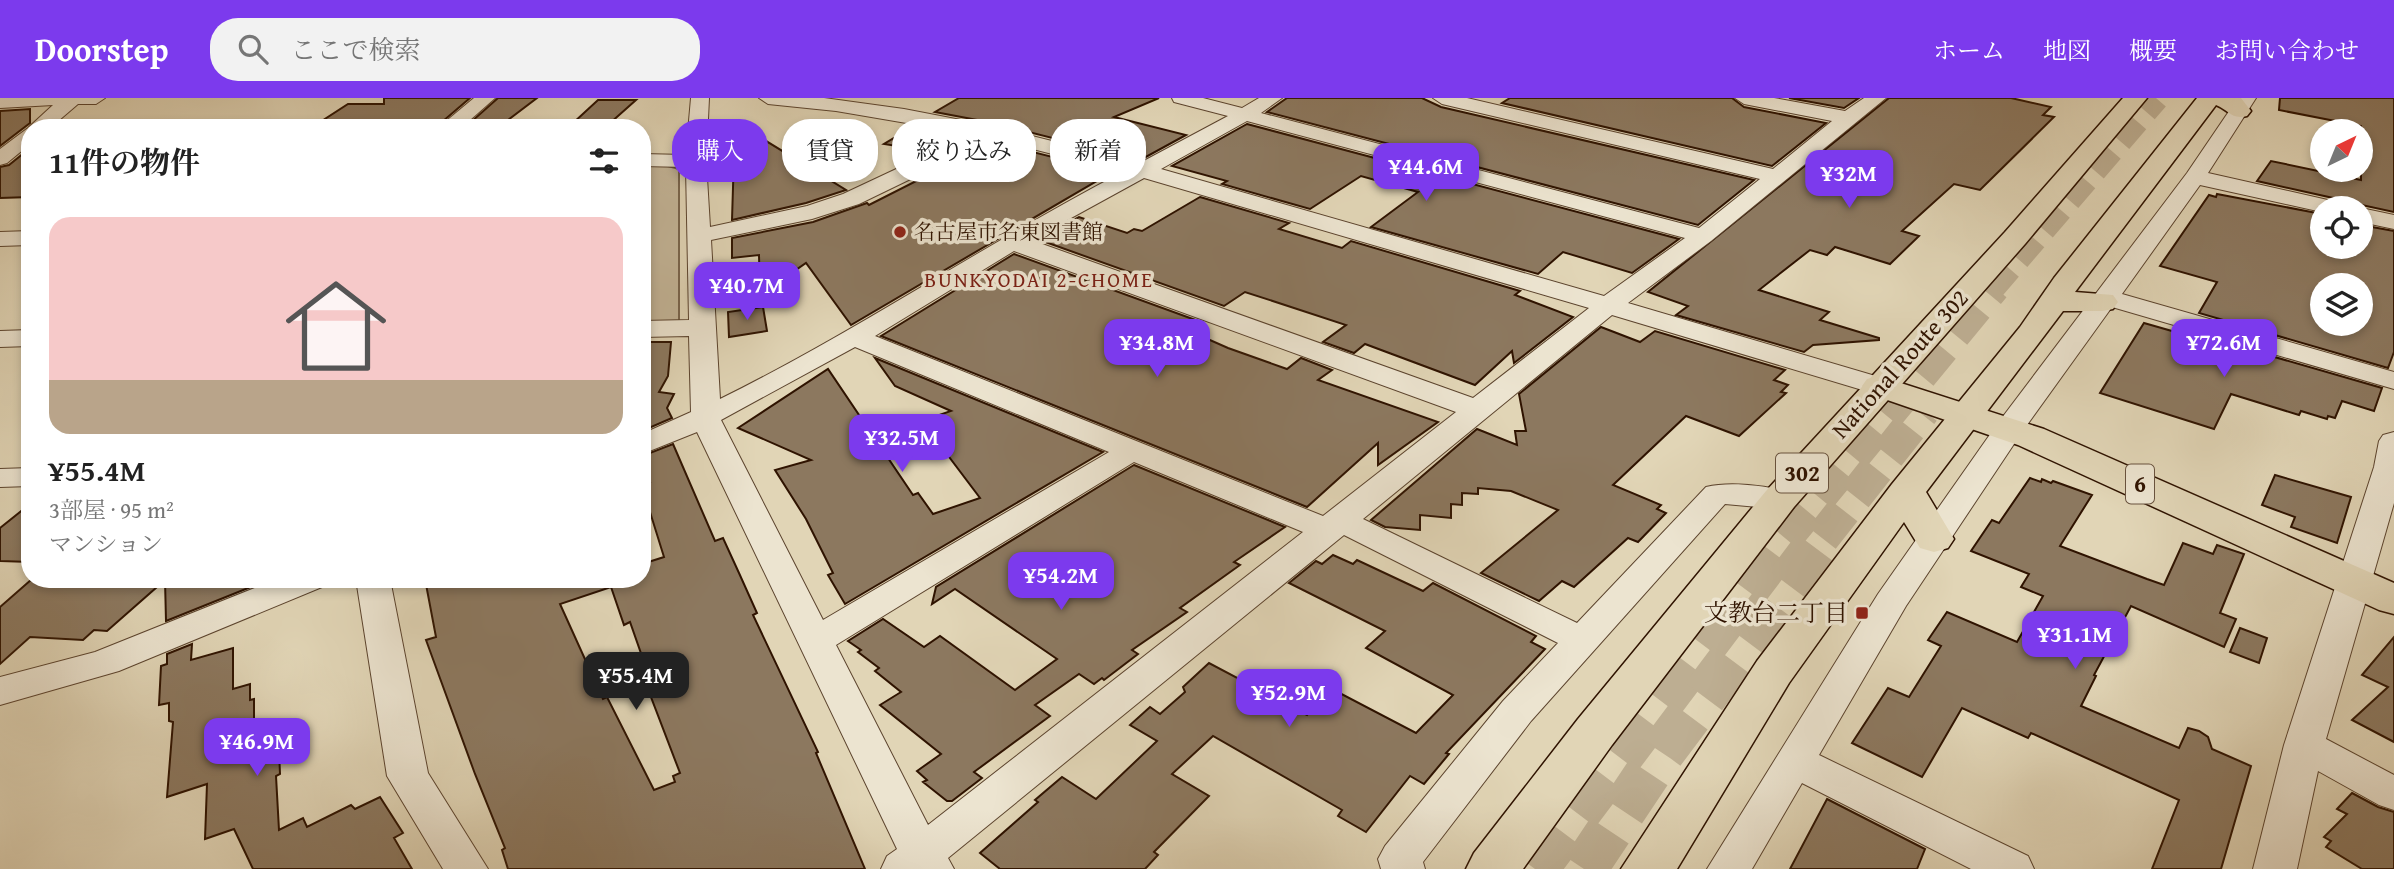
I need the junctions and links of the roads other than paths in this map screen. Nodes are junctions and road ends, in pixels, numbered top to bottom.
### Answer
1 (96, 98) edge
2 (486, 98) edge
3 (700, 98) edge
4 (768, 98) edge
5 (1181, 98) edge
6 (1273, 98) edge
7 (1442, 98) edge
8 (1744, 98) edge
9 (1877, 98) edge
10 (2134, 98) edge
11 (73, 99) edge
12 (2228, 101) edge
13 (0, 102) edge
14 (1246, 115) junction
15 (1848, 118) junction
16 (49, 119) edge
17 (459, 119) edge
18 (699, 119) edge
19 (924, 119) edge
20 (21, 146) edge
21 (651, 160) edge
22 (672, 161) edge
23 (7, 164) edge
24 (1146, 169) edge
25 (1146, 171) edge
26 (1777, 176) junction
27 (2195, 177) junction
28 (892, 180) edge
29 (697, 182) edge
30 (1122, 182) edge
31 (2310, 203) edge
32 (2373, 218) edge
33 (2394, 222) edge
34 (699, 236) junction
35 (1703, 236) junction
36 (0, 239) edge
37 (21, 239) edge
38 (1013, 242) junction
39 (2104, 299) junction
40 (2053, 301) junction
41 (1609, 305) junction
42 (702, 328) junction
43 (651, 329) edge
44 (852, 337) junction
45 (21, 338) edge
46 (0, 339) edge
47 (2394, 381) edge
48 (1879, 386) junction
49 (1478, 410) junction
50 (1969, 415) junction
51 (705, 419) junction
52 (2009, 429) junction
53 (651, 440) edge
54 (1133, 450) junction
55 (2392, 459) edge
56 (21, 477) edge
57 (0, 478) edge
58 (1906, 492) junction
59 (1780, 499) junction
60 (1334, 525) junction
61 (1934, 539) junction
62 (2354, 582) junction
63 (288, 588) edge
64 (375, 588) edge
65 (2394, 600) edge
66 (1582, 640) junction
67 (815, 641) junction
68 (0, 691) edge
69 (2304, 745) junction
70 (1796, 762) junction
71 (2394, 794) edge
72 (919, 864) edge
73 (466, 869) edge
74 (1402, 869) edge
75 (1493, 869) edge
76 (1648, 869) edge
77 (1729, 869) edge
78 (2012, 869) edge
79 (2275, 869) edge

1 - 11 street
2 - 17 street
3 - 18 street
4 - 19 street
5 - 14 street
6 - 14 street
7 - 26 street
8 - 15 street
9 - 15 street
10 - 48 main road, National Route 302 / 302
11 - 13 street
11 - 16 street
12 - 27 street
12 - 40 main road
14 - 24 street
14 - 35 street
15 - 26 street
20 - 23 street
21 - 22 street
25 - 41 street
26 - 35 street
27 - 31 street
27 - 39 street
28 - 34 street
29 - 34 street
30 - 38 street
32 - 33 street
34 - 42 street
35 - 41 street
36 - 37 street
38 - 44 street
38 - 49 street
39 - 40 main road
39 - 47 street
39 - 52 street
40 - 50 main road
41 - 48 street
41 - 49 street
42 - 43 street
42 - 51 street
44 - 51 street
44 - 54 street
45 - 46 street
48 - 50 main road, 6
48 - 59 main road, National Route 302 / 302
49 - 60 street
50 - 52 main road, 6
50 - 58 main road
51 - 53 street
51 - 67 street
52 - 61 street
52 - 62 main road, 6
54 - 60 street
54 - 67 street
55 - 62 street
56 - 57 street
58 - 61 main road
58 - 76 main road
59 - 66 street
59 - 75 main road, National Route 302 / 302
60 - 66 street
60 - 72 street
61 - 70 street
62 - 65 main road, 6
62 - 69 street
63 - 68 street
64 - 73 street
66 - 74 street
67 - 72 street
69 - 71 street
69 - 79 street
70 - 77 street
70 - 78 street

